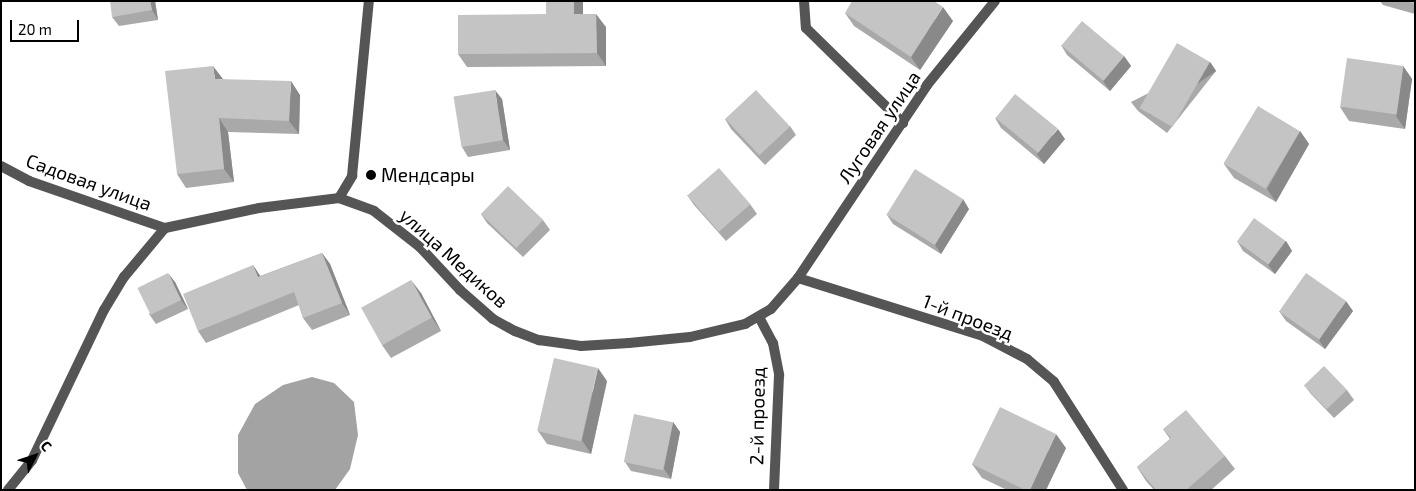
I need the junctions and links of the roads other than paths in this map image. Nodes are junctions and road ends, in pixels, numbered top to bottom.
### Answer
1 (369, 1) edge
2 (804, 1) edge
3 (995, 1) edge
4 (903, 123) junction
5 (1, 166) edge
6 (338, 198) junction
7 (165, 228) junction
8 (798, 278) junction
9 (759, 317) junction
10 (8, 490) edge
11 (774, 490) edge
12 (1123, 490) edge

1 - 6 street
2 - 4 street
3 - 4 street, Луговая улица
4 - 8 street, Луговая улица
5 - 7 street, Садовая улица
6 - 7 street
6 - 9 street, улица Медиков
7 - 10 street
8 - 9 street, улица Медиков
8 - 12 street, 1-й проезд
9 - 11 street, 2-й проезд

